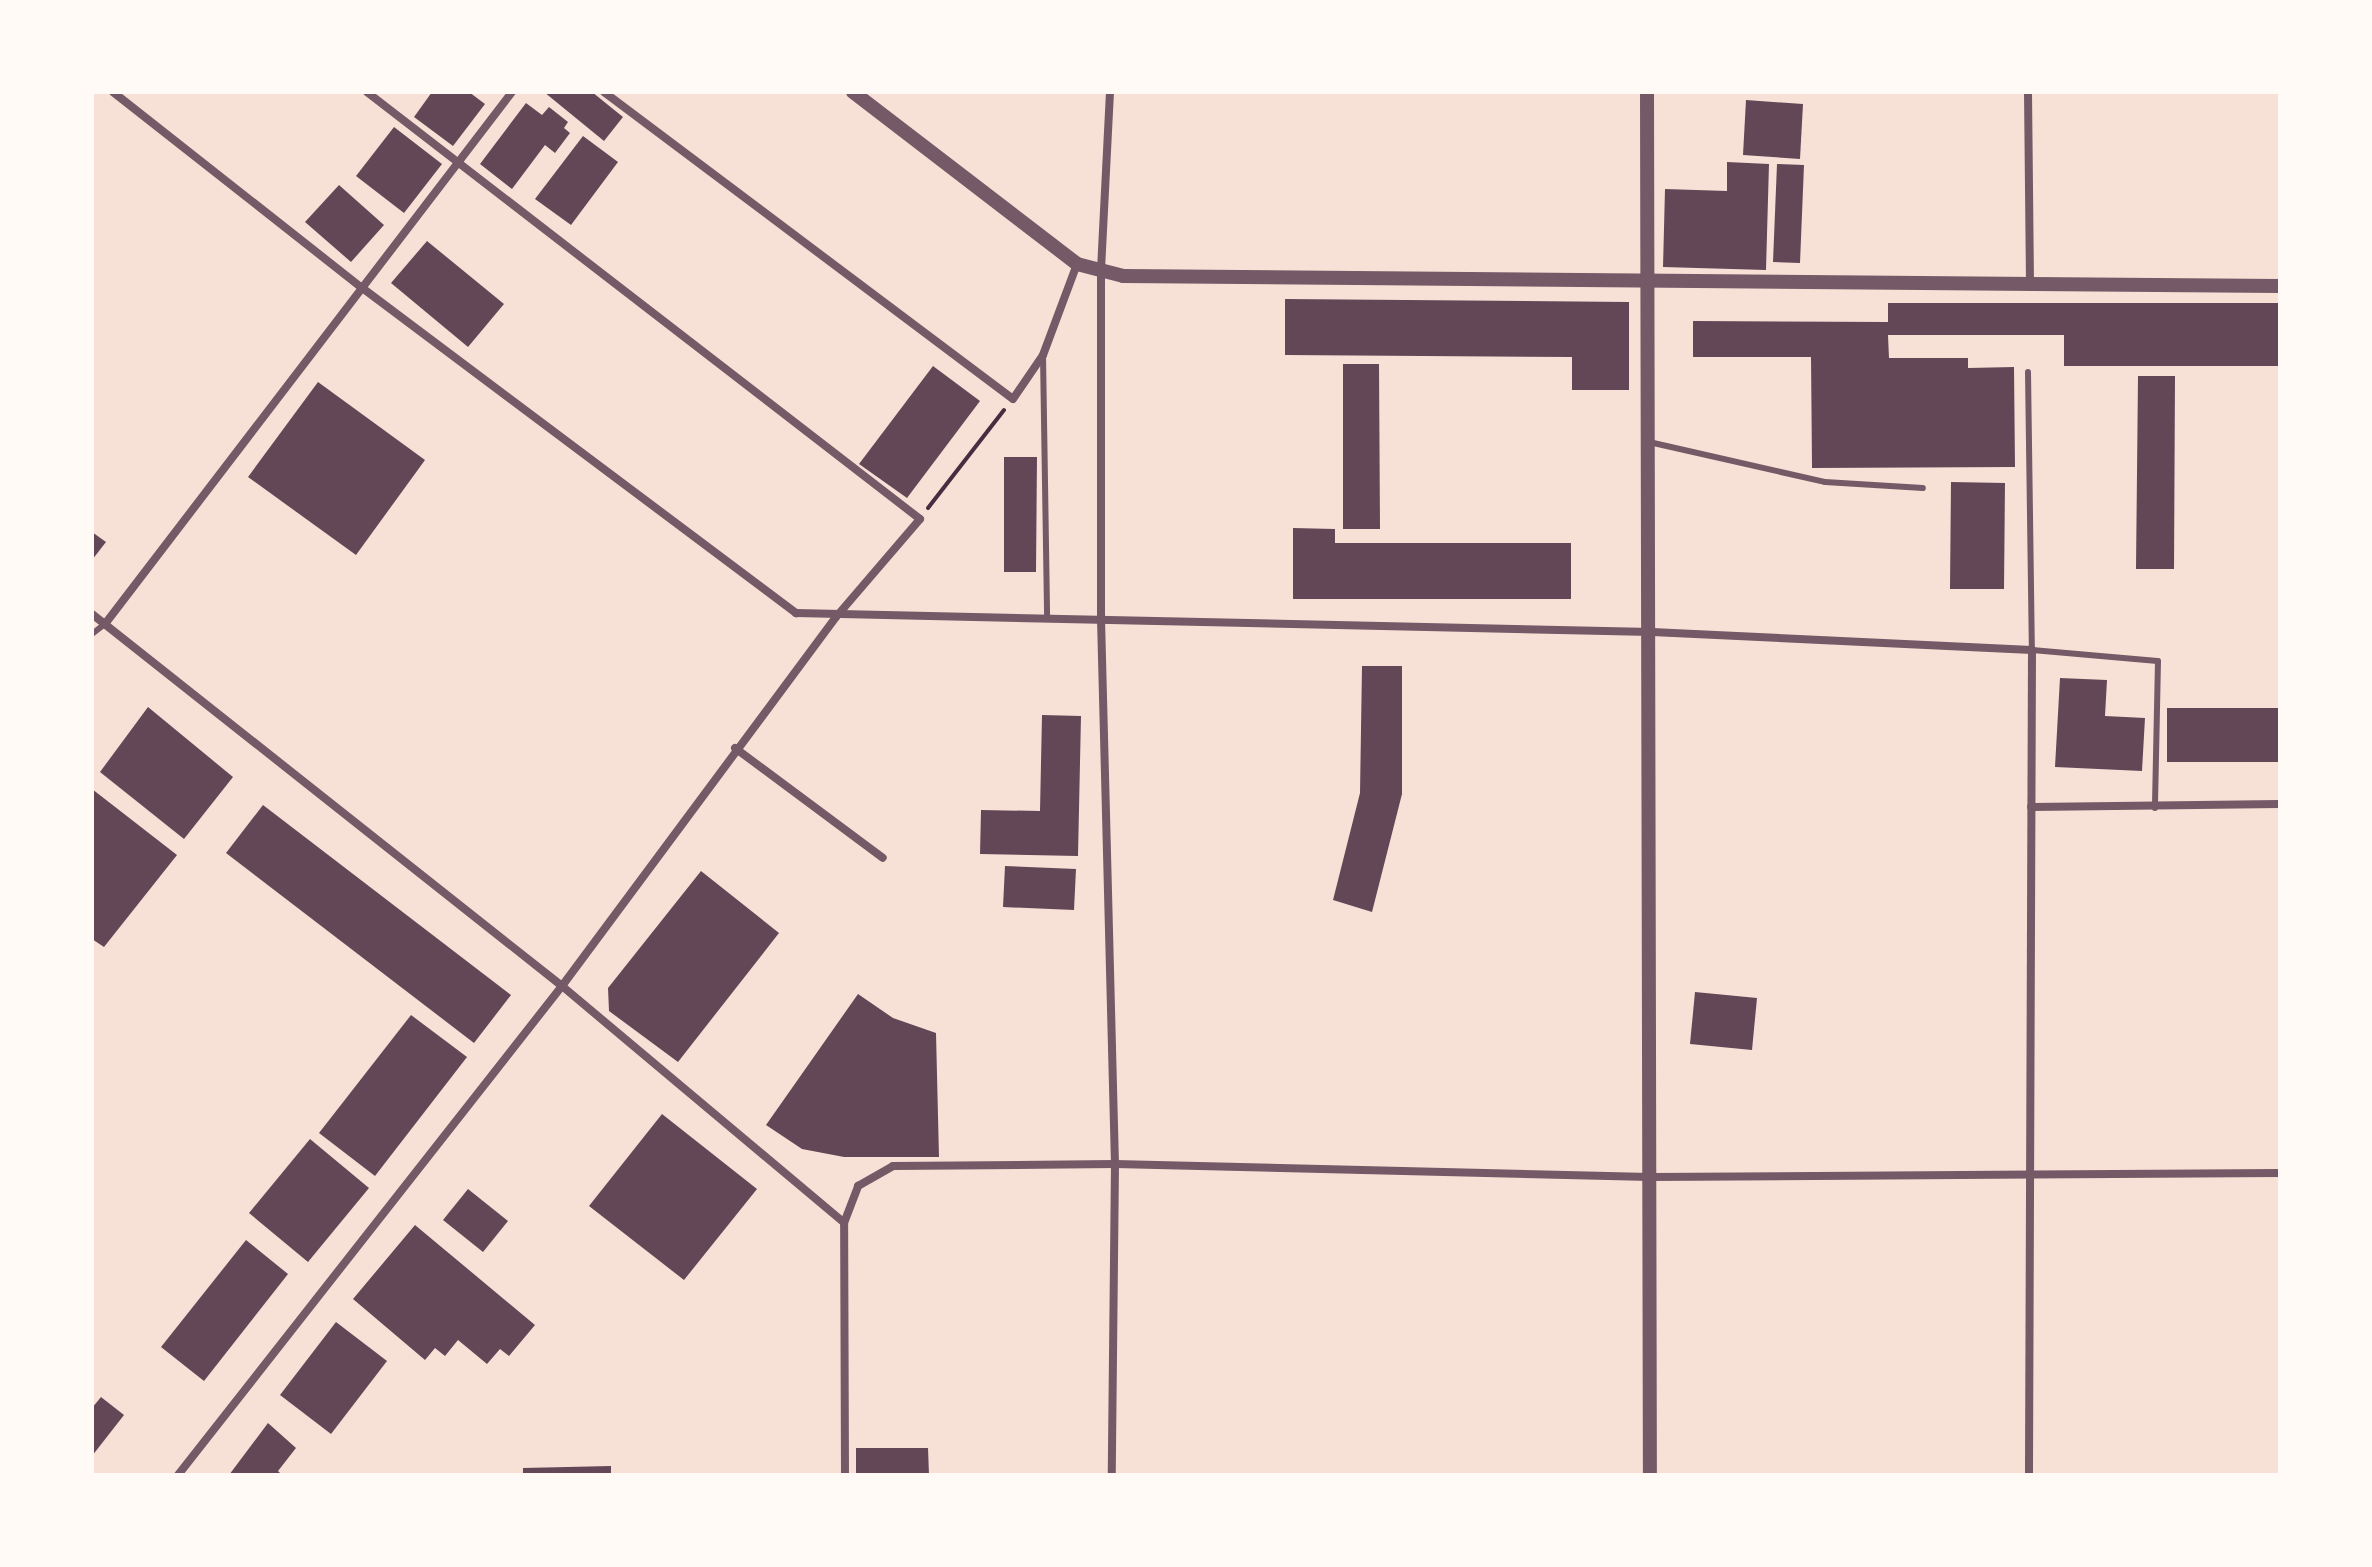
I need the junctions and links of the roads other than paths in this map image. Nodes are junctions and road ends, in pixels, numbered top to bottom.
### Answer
1 (113, 92) edge
2 (367, 92) edge
3 (512, 92) edge
4 (604, 92) edge
5 (853, 92) edge
6 (1110, 92) edge
7 (1647, 92) edge
8 (2028, 92) edge
9 (460, 163) junction
10 (1077, 264) junction
11 (1101, 271) junction
12 (2030, 283) junction
13 (1649, 284) junction
14 (2280, 286) edge
15 (361, 287) junction
16 (1043, 355) junction
17 (2028, 372) dead end
18 (1649, 442) junction
19 (1923, 488) dead end
20 (92, 614) edge
21 (836, 617) junction
22 (1047, 618) junction
23 (1101, 619) junction
24 (105, 624) junction
25 (1652, 632) junction
26 (92, 634) edge
27 (2032, 650) junction
28 (735, 748) junction
29 (2280, 804) edge
30 (2031, 807) junction
31 (2155, 808) junction
32 (883, 858) dead end
33 (562, 986) junction
34 (1115, 1164) junction
35 (2032, 1172) junction
36 (2280, 1173) edge
37 (1650, 1177) junction
38 (844, 1223) junction
39 (178, 1475) edge
40 (845, 1475) edge
41 (1112, 1475) edge
42 (1650, 1475) edge
43 (2029, 1475) edge

1 - 15 street
2 - 9 street
3 - 9 street
4 - 16 street
5 - 10 street
6 - 11 street
7 - 13 street
8 - 12 street
9 - 15 street
9 - 21 street
10 - 11 street
10 - 16 street
11 - 13 street
11 - 23 street
12 - 13 street
12 - 14 street
13 - 18 street
15 - 21 street
15 - 24 street
16 - 22 lane
17 - 27 lane
18 - 19 lane
18 - 25 street
20 - 24 street
21 - 22 street
21 - 28 street
22 - 23 street
23 - 25 street
23 - 34 street
24 - 26 lane
24 - 33 street
25 - 27 street
25 - 37 street
27 - 30 street
27 - 31 lane
28 - 32 street
28 - 33 street
29 - 31 street
30 - 31 street
30 - 35 street
33 - 38 street
33 - 39 street
34 - 37 street
34 - 38 street
34 - 41 street
35 - 36 street
35 - 37 street
35 - 43 street
37 - 42 street
38 - 40 street

